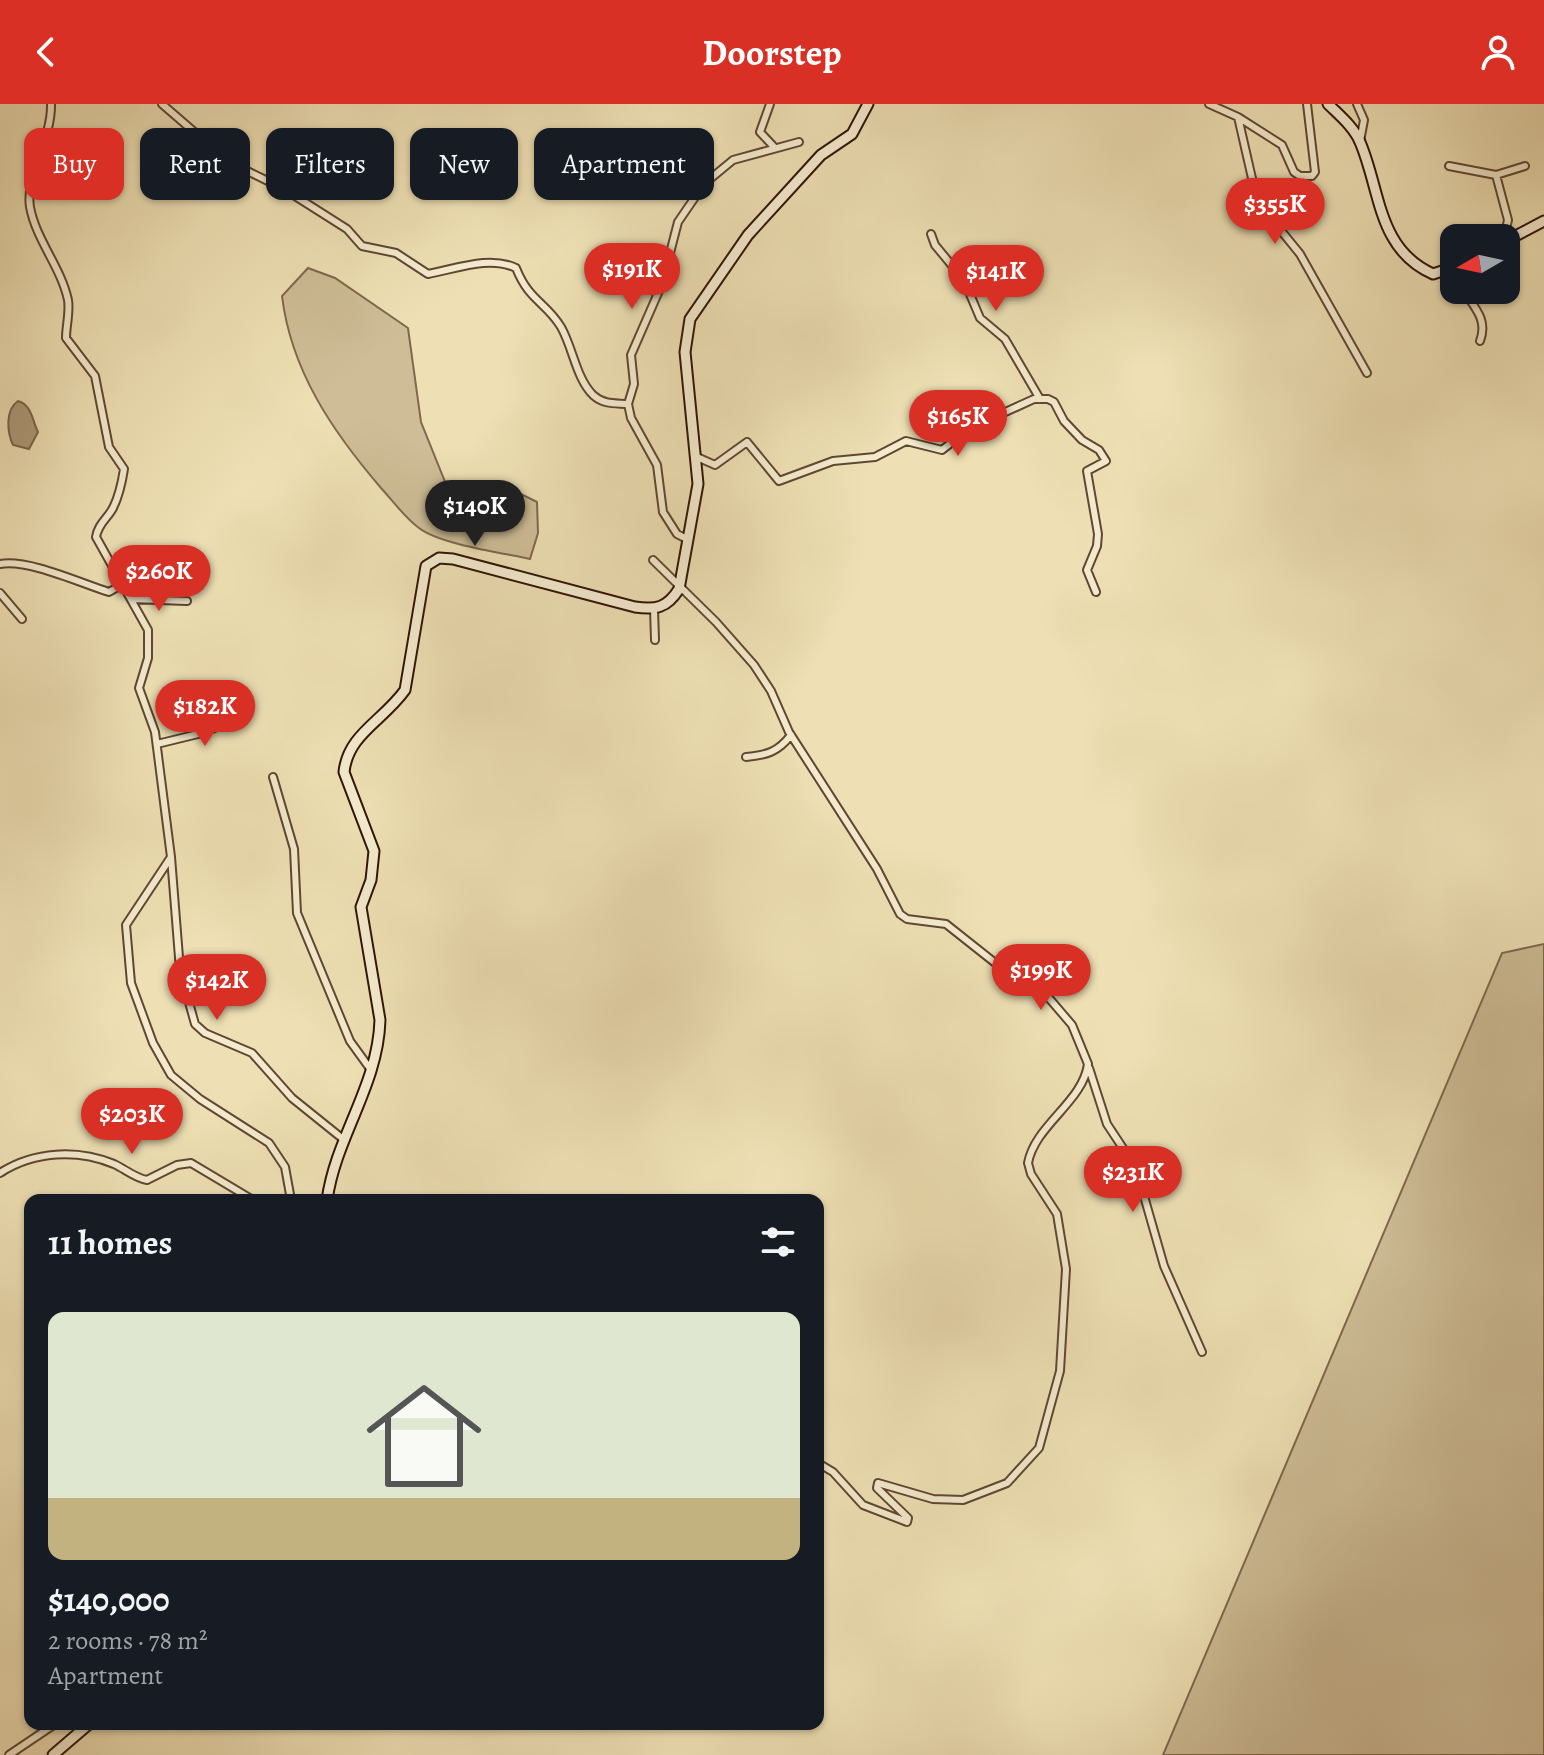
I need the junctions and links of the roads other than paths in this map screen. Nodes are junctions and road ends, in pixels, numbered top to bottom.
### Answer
1 (51, 104) edge
2 (162, 104) edge
3 (770, 104) edge
4 (868, 104) edge
5 (1209, 104) edge
6 (1307, 104) edge
7 (1328, 104) edge
8 (1357, 104) edge
9 (1238, 117) junction
10 (1360, 141) junction
11 (799, 142) dead end
12 (774, 147) junction
13 (1449, 166) dead end
14 (1525, 166) dead end
15 (1496, 175) junction
16 (1544, 221) edge
17 (1507, 224) edge
18 (1520, 233) edge
19 (931, 234) dead end
20 (668, 259) junction
21 (1440, 272) edge
22 (632, 299) dead end
23 (1472, 304) edge
24 (1480, 341) dead end
25 (1367, 373) dead end
26 (1040, 399) junction
27 (628, 404) junction
28 (697, 457) junction
29 (689, 540) junction
30 (653, 560) dead end
31 (0, 564) edge
32 (123, 584) junction
33 (679, 589) junction
34 (1096, 592) dead end
35 (0, 593) edge
36 (132, 599) junction
37 (187, 601) dead end
38 (654, 609) junction
39 (22, 619) dead end
40 (655, 640) dead end
41 (241, 718) dead end
42 (791, 735) junction
43 (157, 744) junction
44 (746, 757) dead end
45 (273, 777) dead end
46 (171, 857) junction
47 (1089, 1068) junction
48 (373, 1073) junction
49 (343, 1139) junction
50 (0, 1173) edge
51 (243, 1194) edge
52 (290, 1194) edge
53 (329, 1194) edge
54 (1202, 1352) dead end
55 (824, 1467) edge
56 (46, 1730) edge
57 (82, 1730) edge
58 (9, 1755) edge
59 (55, 1755) edge

1 - 32 street
2 - 27 street
3 - 12 street
4 - 28 main road
5 - 9 street
6 - 9 street
7 - 10 main road
8 - 10 street
9 - 25 street
10 - 21 main road
11 - 12 street
12 - 20 street
13 - 15 street
14 - 15 street
15 - 17 street
16 - 18 main road
19 - 26 street
20 - 22 street
20 - 27 street
23 - 24 street
26 - 28 street
26 - 34 street
27 - 29 street
28 - 29 main road
29 - 33 main road
30 - 33 street
31 - 32 street
32 - 36 street
33 - 38 main road
33 - 42 street
35 - 39 street
36 - 37 street
36 - 43 street
38 - 40 street
38 - 48 main road
41 - 43 street
42 - 44 street
42 - 47 street
43 - 46 street
45 - 48 street
46 - 49 street
46 - 52 street
47 - 54 street
47 - 55 street
48 - 49 main road
49 - 53 main road
50 - 51 street
56 - 58 street
57 - 59 main road

